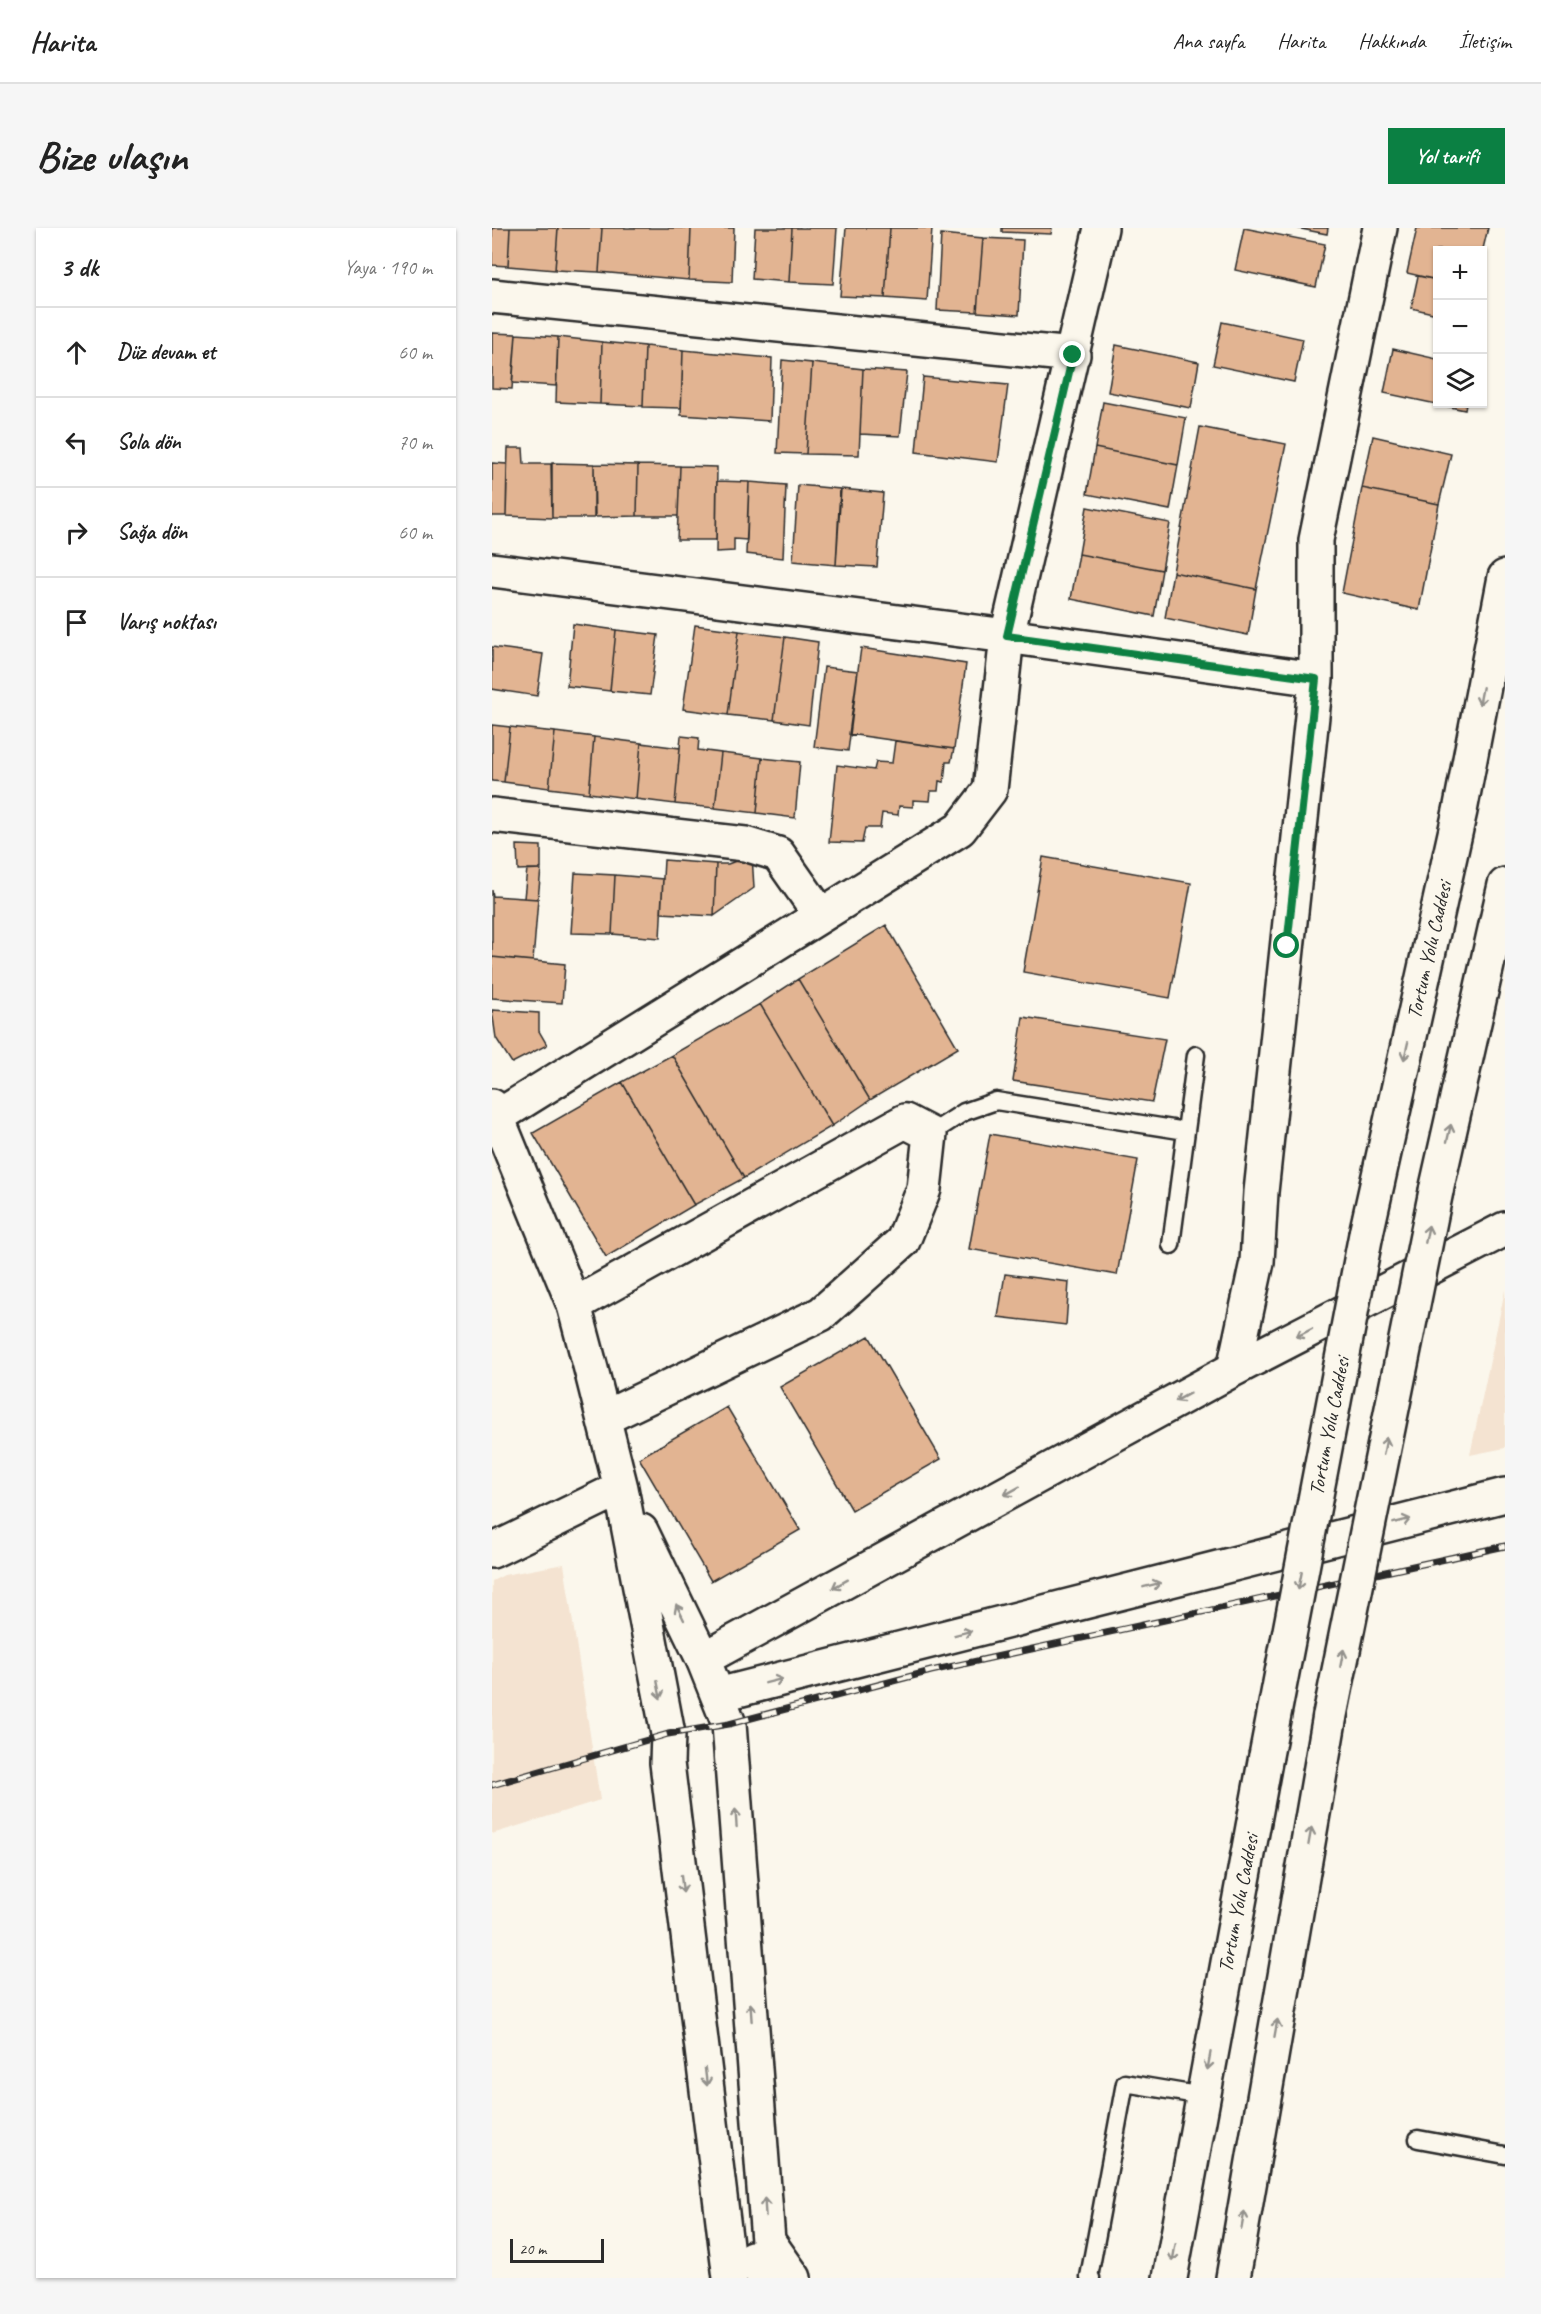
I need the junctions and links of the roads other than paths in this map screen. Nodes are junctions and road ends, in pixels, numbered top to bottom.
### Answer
1 (1101, 228) edge
2 (1380, 228) edge
3 (492, 296) edge
4 (1073, 355) junction
5 (492, 570) edge
6 (1505, 577) edge
7 (1007, 636) junction
8 (1316, 679) junction
9 (492, 815) edge
10 (1505, 885) edge
11 (820, 914) junction
12 (1196, 1055) dead end
13 (494, 1113) edge
14 (1186, 1131) junction
15 (930, 1134) junction
16 (1505, 1229) edge
17 (1171, 1245) dead end
18 (574, 1305) junction
19 (1234, 1369) junction
20 (604, 1418) junction
21 (621, 1488) junction
22 (1505, 1495) edge
23 (492, 1551) edge
24 (703, 1659) junction
25 (718, 1695) junction
26 (1203, 2096) junction
27 (1418, 2139) dead end
28 (1505, 2155) edge
29 (750, 2267) edge
30 (794, 2278) edge
31 (1091, 2278) edge
32 (1170, 2278) edge
33 (1233, 2278) edge

1 - 4 main road
2 - 8 main road
3 - 4 main road
4 - 7 main road
5 - 7 main road
6 -> 26 main road, Tortum Yolu Caddesi, bridge
7 - 8 main road
7 - 11 main road
8 - 19 main road
9 - 11 main road
33 -> 10 main road, bridge
11 - 13 main road
12 - 14 lane
13 - 18 main road
14 - 15 lane
14 - 17 lane
15 - 18 main road
15 - 20 main road
16 -> 19 main road
18 - 20 main road
19 -> 24 main road
20 - 21 main road
21 - 23 main road
24 -> 21 main road
21 -> 29 main road
25 -> 22 main road
24 - 25 main road
29 -> 25 main road
26 - 31 lane
26 -> 32 main road, Tortum Yolu Caddesi
27 - 28 lane
29 - 30 main road

